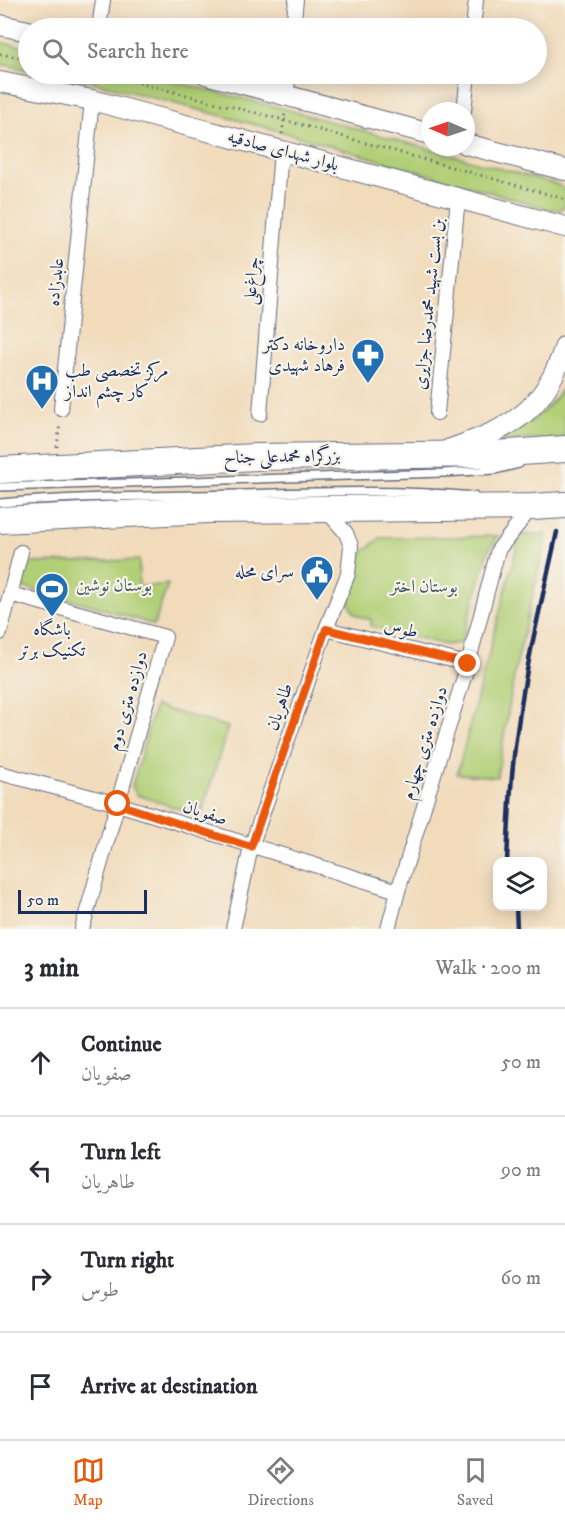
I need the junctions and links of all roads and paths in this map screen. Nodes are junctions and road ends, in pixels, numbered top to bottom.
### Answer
1 (103, 0) edge
2 (296, 0) edge
3 (476, 0) edge
4 (100, 18) edge
5 (294, 18) edge
6 (474, 18) edge
7 (0, 25) edge
8 (18, 29) edge
9 (0, 54) edge
10 (18, 57) edge
11 (0, 82) edge
12 (143, 84) edge
13 (244, 84) edge
14 (288, 84) edge
15 (467, 84) edge
16 (286, 95) junction
17 (92, 100) junction
18 (465, 102) edge
19 (284, 120) junction
20 (421, 132) edge
21 (475, 146) edge
22 (280, 151) junction
23 (565, 170) edge
24 (458, 198) junction
25 (565, 199) edge
26 (565, 226) edge
27 (565, 346) edge
28 (61, 409) joint
29 (436, 413) dead end
30 (260, 414) dead end
31 (565, 450) edge
32 (432, 455) junction
33 (535, 459) dead end
34 (525, 462) dead end
35 (56, 466) junction
36 (0, 470) edge
37 (0, 487) edge
38 (485, 496) dead end
39 (505, 500) dead end
40 (0, 503) edge
41 (565, 505) edge
42 (532, 507) junction
43 (320, 508) junction
44 (0, 520) edge
45 (21, 552) dead end
46 (10, 594) junction
47 (326, 629) junction
48 (0, 633) edge
49 (468, 664) junction
50 (0, 773) edge
51 (118, 804) junction
52 (251, 847) junction
53 (398, 891) junction
54 (82, 929) edge
55 (233, 929) edge
56 (388, 929) edge

1 - 4 street
2 - 5 street
3 - 6 street
7 - 8 street
9 - 10 path
11 - 17 street, بلوار شهدای صادقیه
12 - 19 path
13 - 16 street
14 - 16 street
15 - 18 street
16 - 19 path
16 - 20 street
17 - 22 street, بلوار شهدای صادقیه
17 - 28 street, عابدزاده
19 - 22 path
19 - 25 path
21 - 23 street
22 - 24 street, بلوار شهدای صادقیه
22 - 30 street, چراغ‌علی
24 - 26 street, بلوار شهدای صادقیه
24 - 29 street, بن بست شهید محمدرضا جزایری
27 - 32 street
28 - 35 path
31 - 32 highway, بزرگراه محمدعلی جناح
31 - 33 lane
32 - 35 highway, بزرگراه محمدعلی جناح
34 - 37 lane
35 - 36 highway, بزرگراه محمدعلی جناح
38 - 40 lane
39 - 42 lane
41 - 42 highway
42 - 43 highway
42 - 49 street, دوازده متری چهارم
43 - 44 highway
43 - 47 street, طاهریان
45 - 46 street
46 - 48 street
46 - 51 street, دوازده متری دوم
47 - 49 street, طوس
47 - 52 street, طاهریان
49 - 53 street, دوازده متری چهارم
50 - 51 street, صفویان
51 - 52 street, صفویان
51 - 54 street, دوازده متری دوم
52 - 53 street, صفویان
52 - 55 street, طاهریان
53 - 56 street, دوازده متری چهارم

